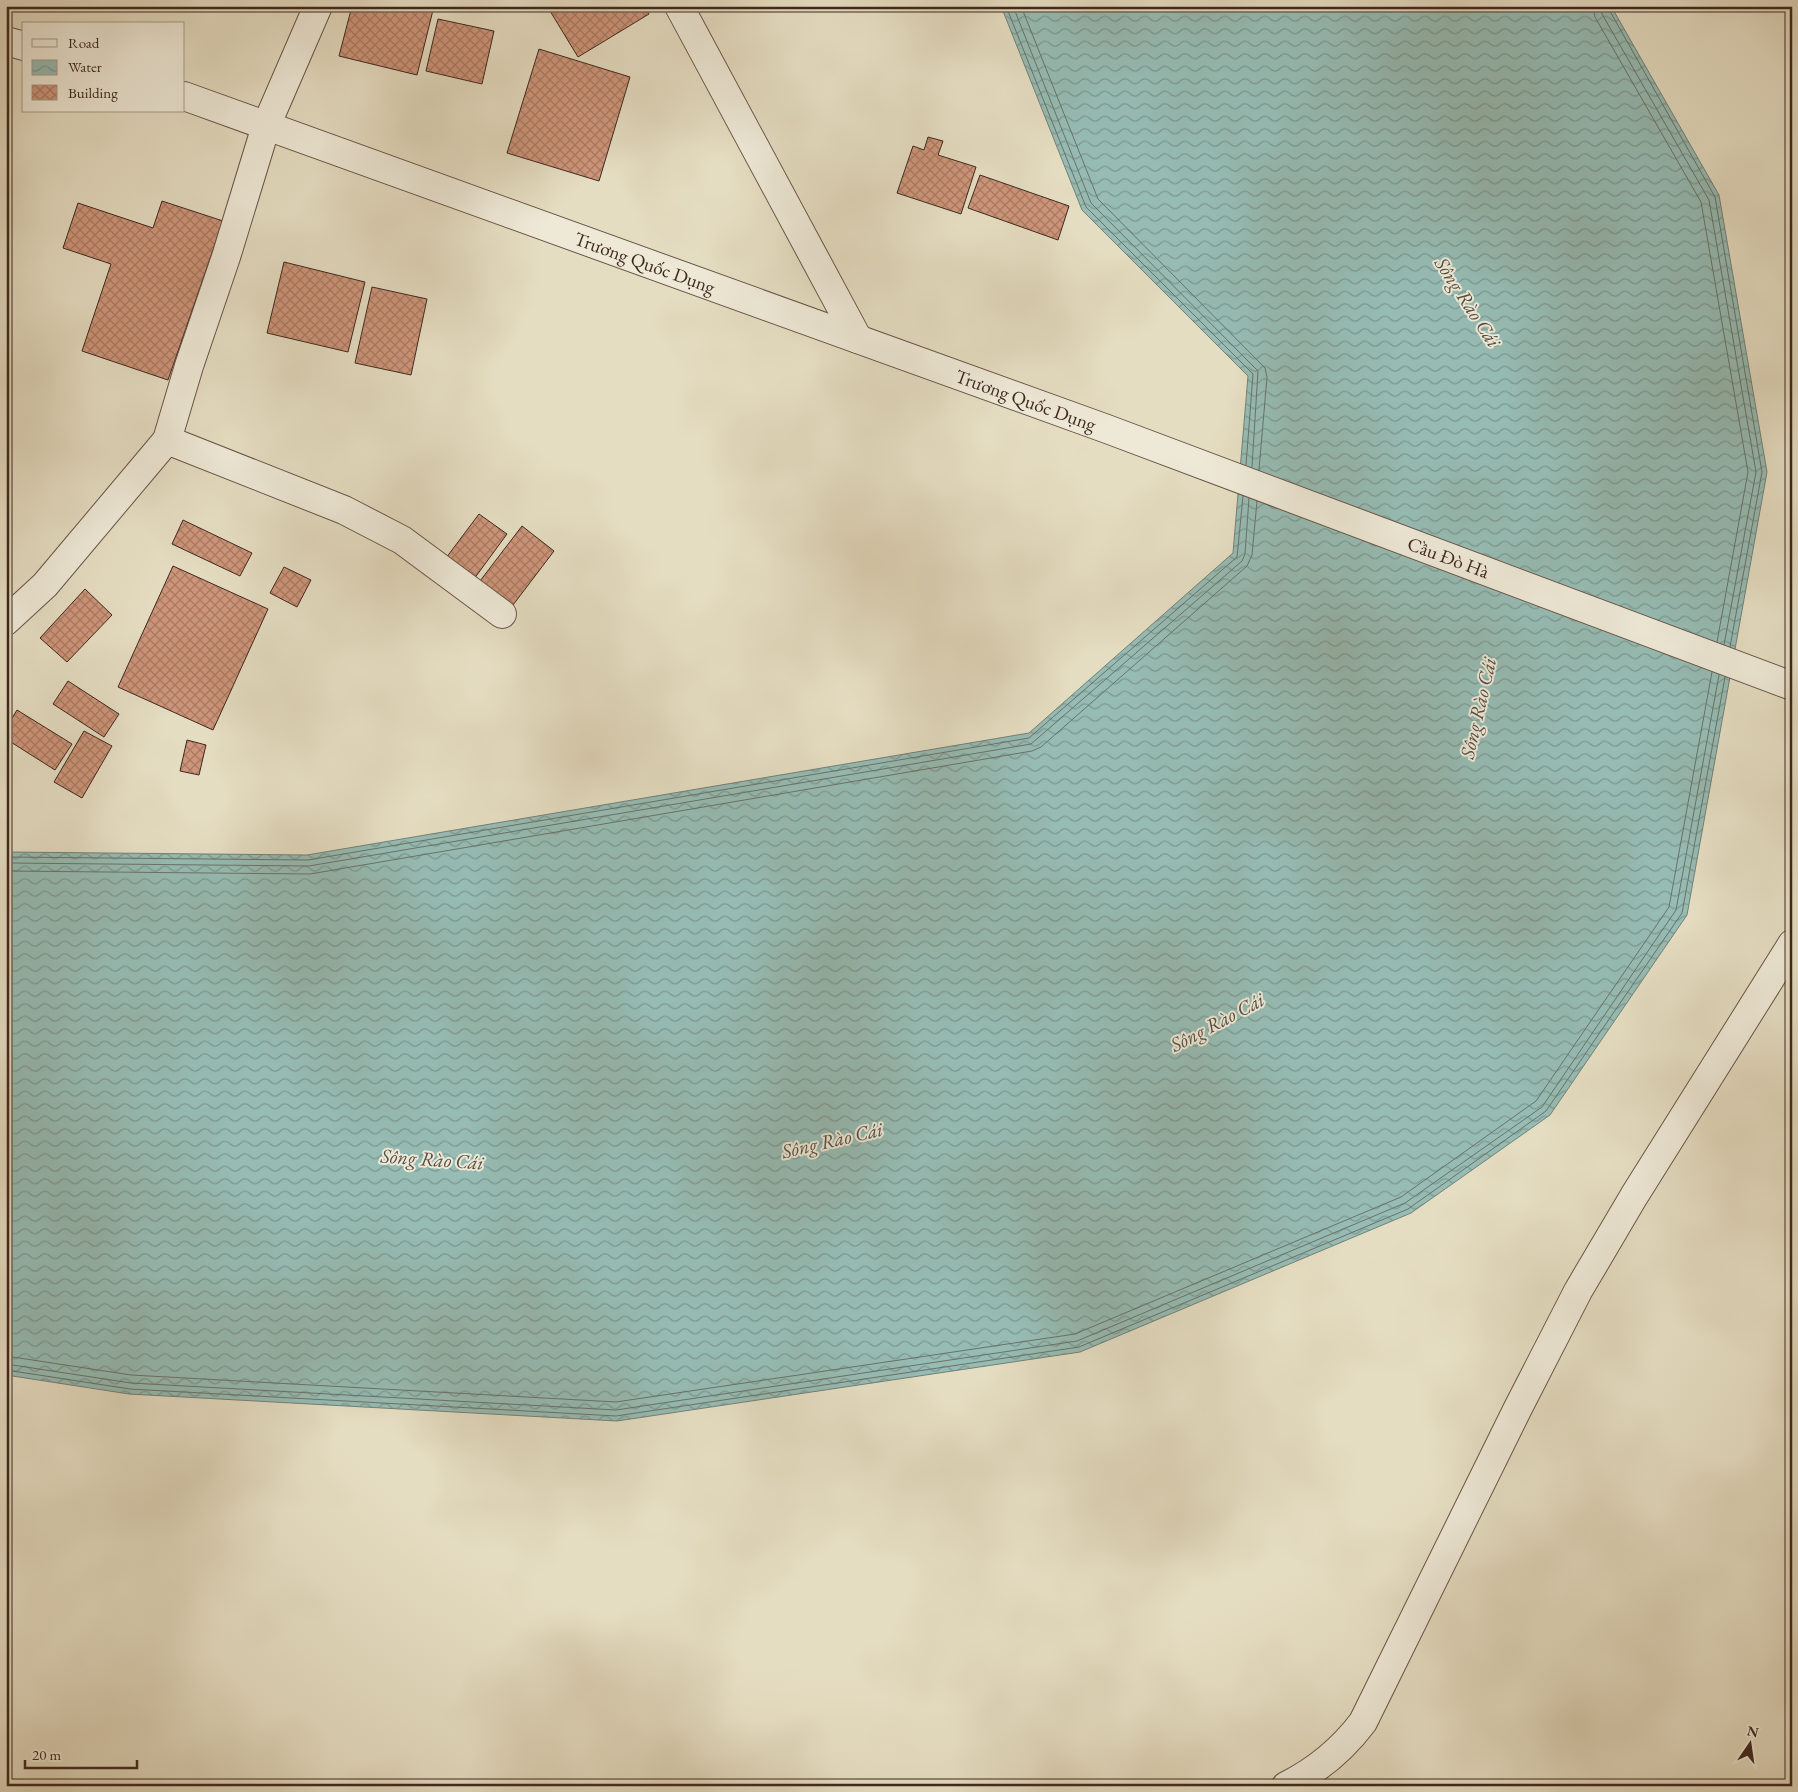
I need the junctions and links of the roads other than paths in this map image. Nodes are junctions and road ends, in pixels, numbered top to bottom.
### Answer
1 (318, 6) edge
2 (679, 6) edge
3 (6, 41) edge
4 (22, 45) edge
5 (185, 96) edge
6 (266, 126) junction
7 (858, 339) junction
8 (1107, 429) joint
9 (167, 440) junction
10 (502, 614) dead end
11 (6, 622) edge
12 (1792, 686) edge
13 (1792, 944) edge
14 (1286, 1786) edge

1 - 6 street
2 - 7 street
3 - 4 street
5 - 6 street, Trương Quốc Dụng
6 - 7 street, Trương Quốc Dụng
6 - 9 street
7 - 8 street, Trương Quốc Dụng
8 - 12 street, Cầu Đò Hà
9 - 10 street
9 - 11 street
13 - 14 street

